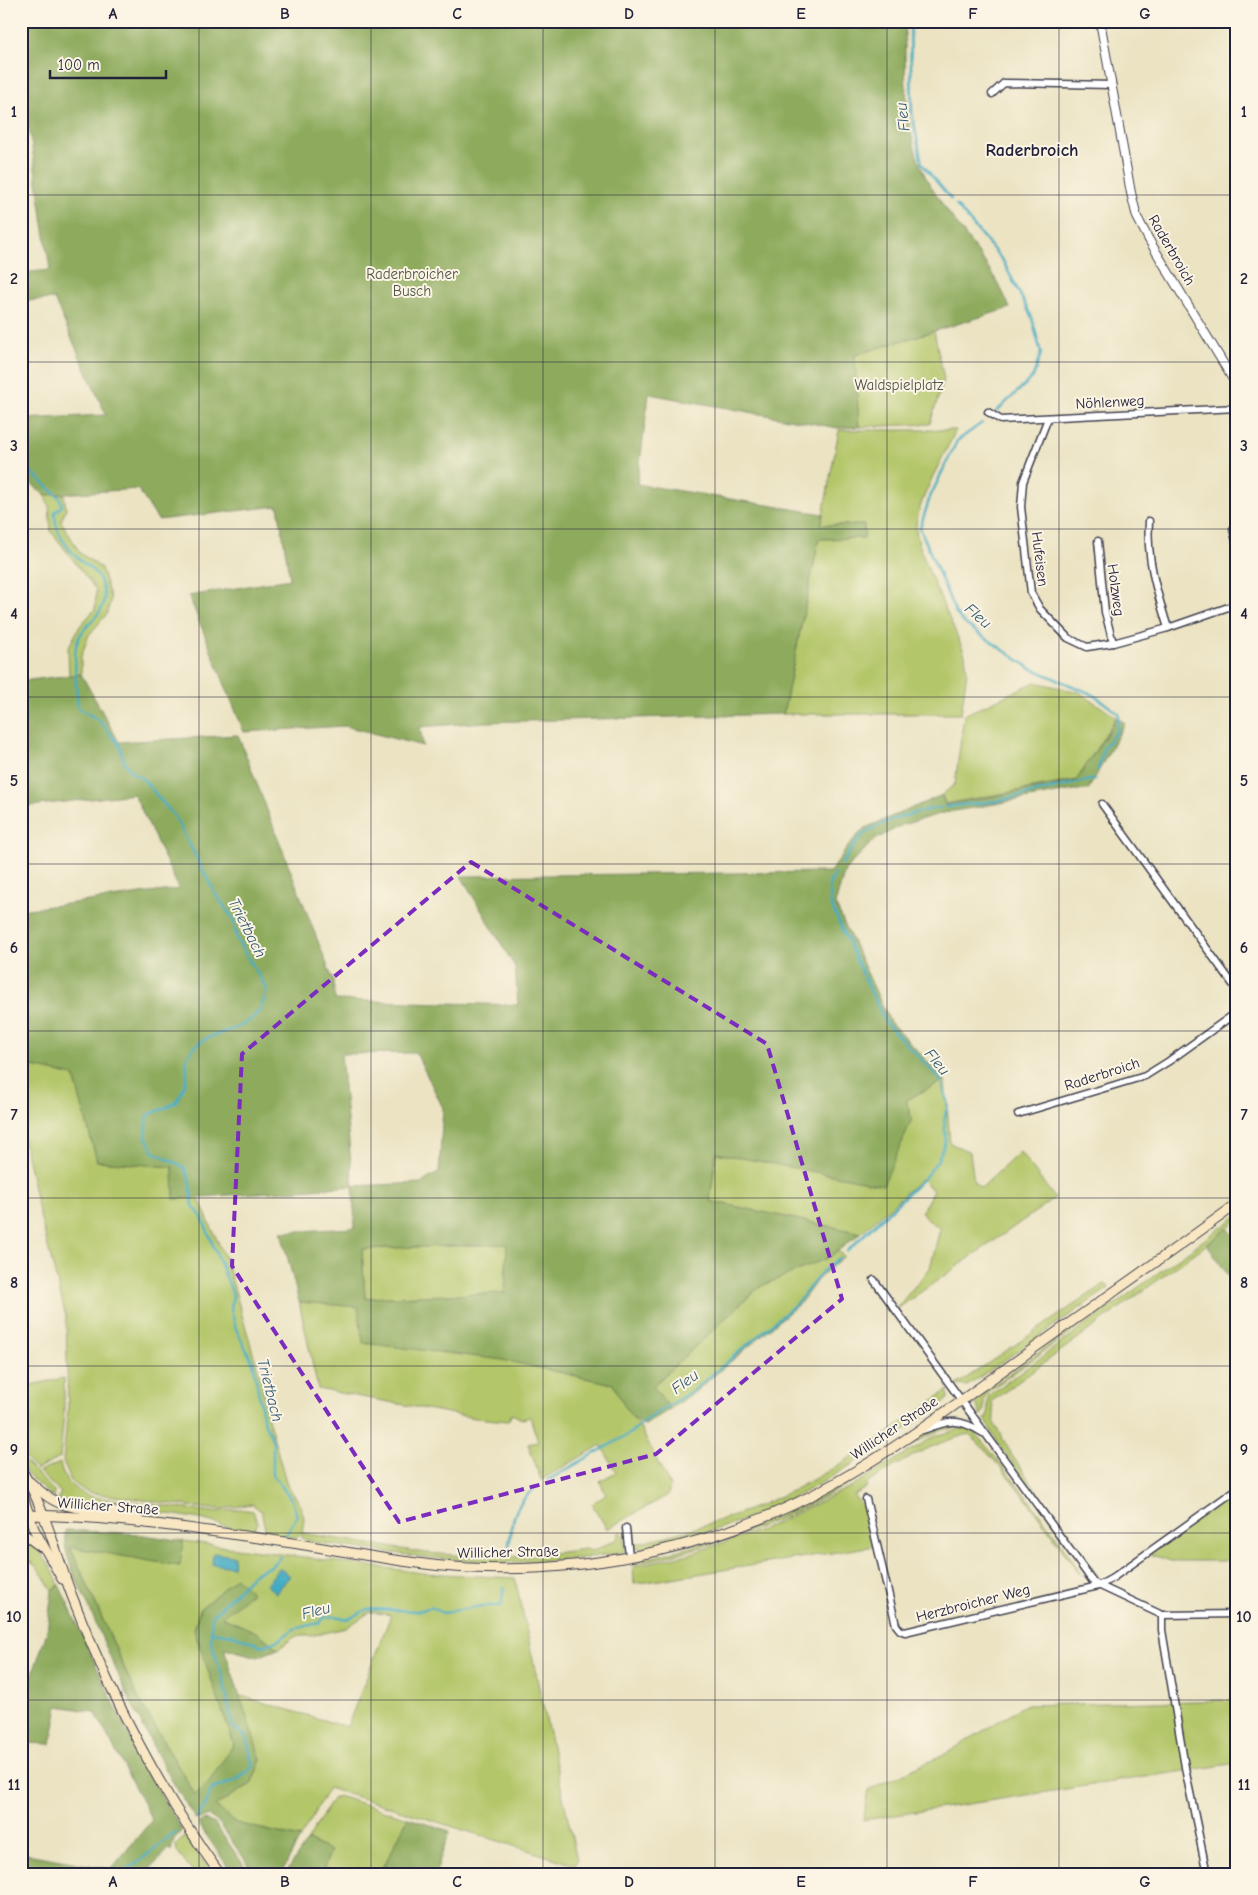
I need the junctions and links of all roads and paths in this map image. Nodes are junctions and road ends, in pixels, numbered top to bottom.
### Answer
1 (1100, 21) edge
2 (1112, 85) junction
3 (992, 94) dead end
4 (1237, 386) edge
5 (1237, 408) edge
6 (988, 412) dead end
7 (1048, 418) junction
8 (1149, 521) dead end
9 (1233, 529) dead end
10 (1098, 541) dead end
11 (1237, 545) edge
12 (1237, 604) edge
13 (1168, 628) junction
14 (1113, 643) junction
15 (1102, 804) dead end
16 (1237, 990) edge
17 (1237, 1012) edge
18 (1018, 1114) dead end
19 (1237, 1204) edge
20 (874, 1280) dead end
21 (960, 1400) junction
22 (911, 1435) junction
23 (986, 1435) junction
24 (21, 1469) edge
25 (28, 1480) junction
26 (1237, 1489) edge
27 (21, 1490) edge
28 (866, 1499) dead end
29 (25, 1515) edge
30 (42, 1515) junction
31 (145, 1522) junction
32 (626, 1528) dead end
33 (21, 1532) edge
34 (44, 1549) junction
35 (629, 1556) junction
36 (1098, 1586) junction
37 (72, 1597) junction
38 (1237, 1614) edge
39 (1162, 1615) junction
40 (220, 1874) edge
41 (1208, 1874) edge

1 - 2 street, Raderbroich
2 - 3 street
2 - 4 street, Raderbroich
5 - 7 street, Nöhlenweg
6 - 7 street, Nöhlenweg
7 - 14 street, Hufeisen
8 - 13 street
9 - 11 street
10 - 14 street, Holzweg
12 - 13 street, Hufeisen
13 - 14 street, Hufeisen
15 - 16 street
17 - 18 street, Raderbroich
19 - 21 main road, Willicher Straße
20 - 21 street, Willicher Straße
21 - 22 main road, Willicher Straße
21 - 23 street
22 - 23 street
22 - 35 main road, Willicher Straße
23 - 36 street
24 - 25 main road
25 - 30 main road
25 - 31 main road
26 - 36 street, Herzbroicher Weg
27 - 29 main road
28 - 36 street, Herzbroicher Weg
29 - 30 main road, Willicher Straße
29 - 34 main road
30 - 31 main road, Willicher Straße
30 - 37 main road
31 - 35 main road, Willicher Straße
32 - 35 street
33 - 34 main road
34 - 37 main road
36 - 39 street
37 - 40 main road
38 - 39 street
39 - 41 street

